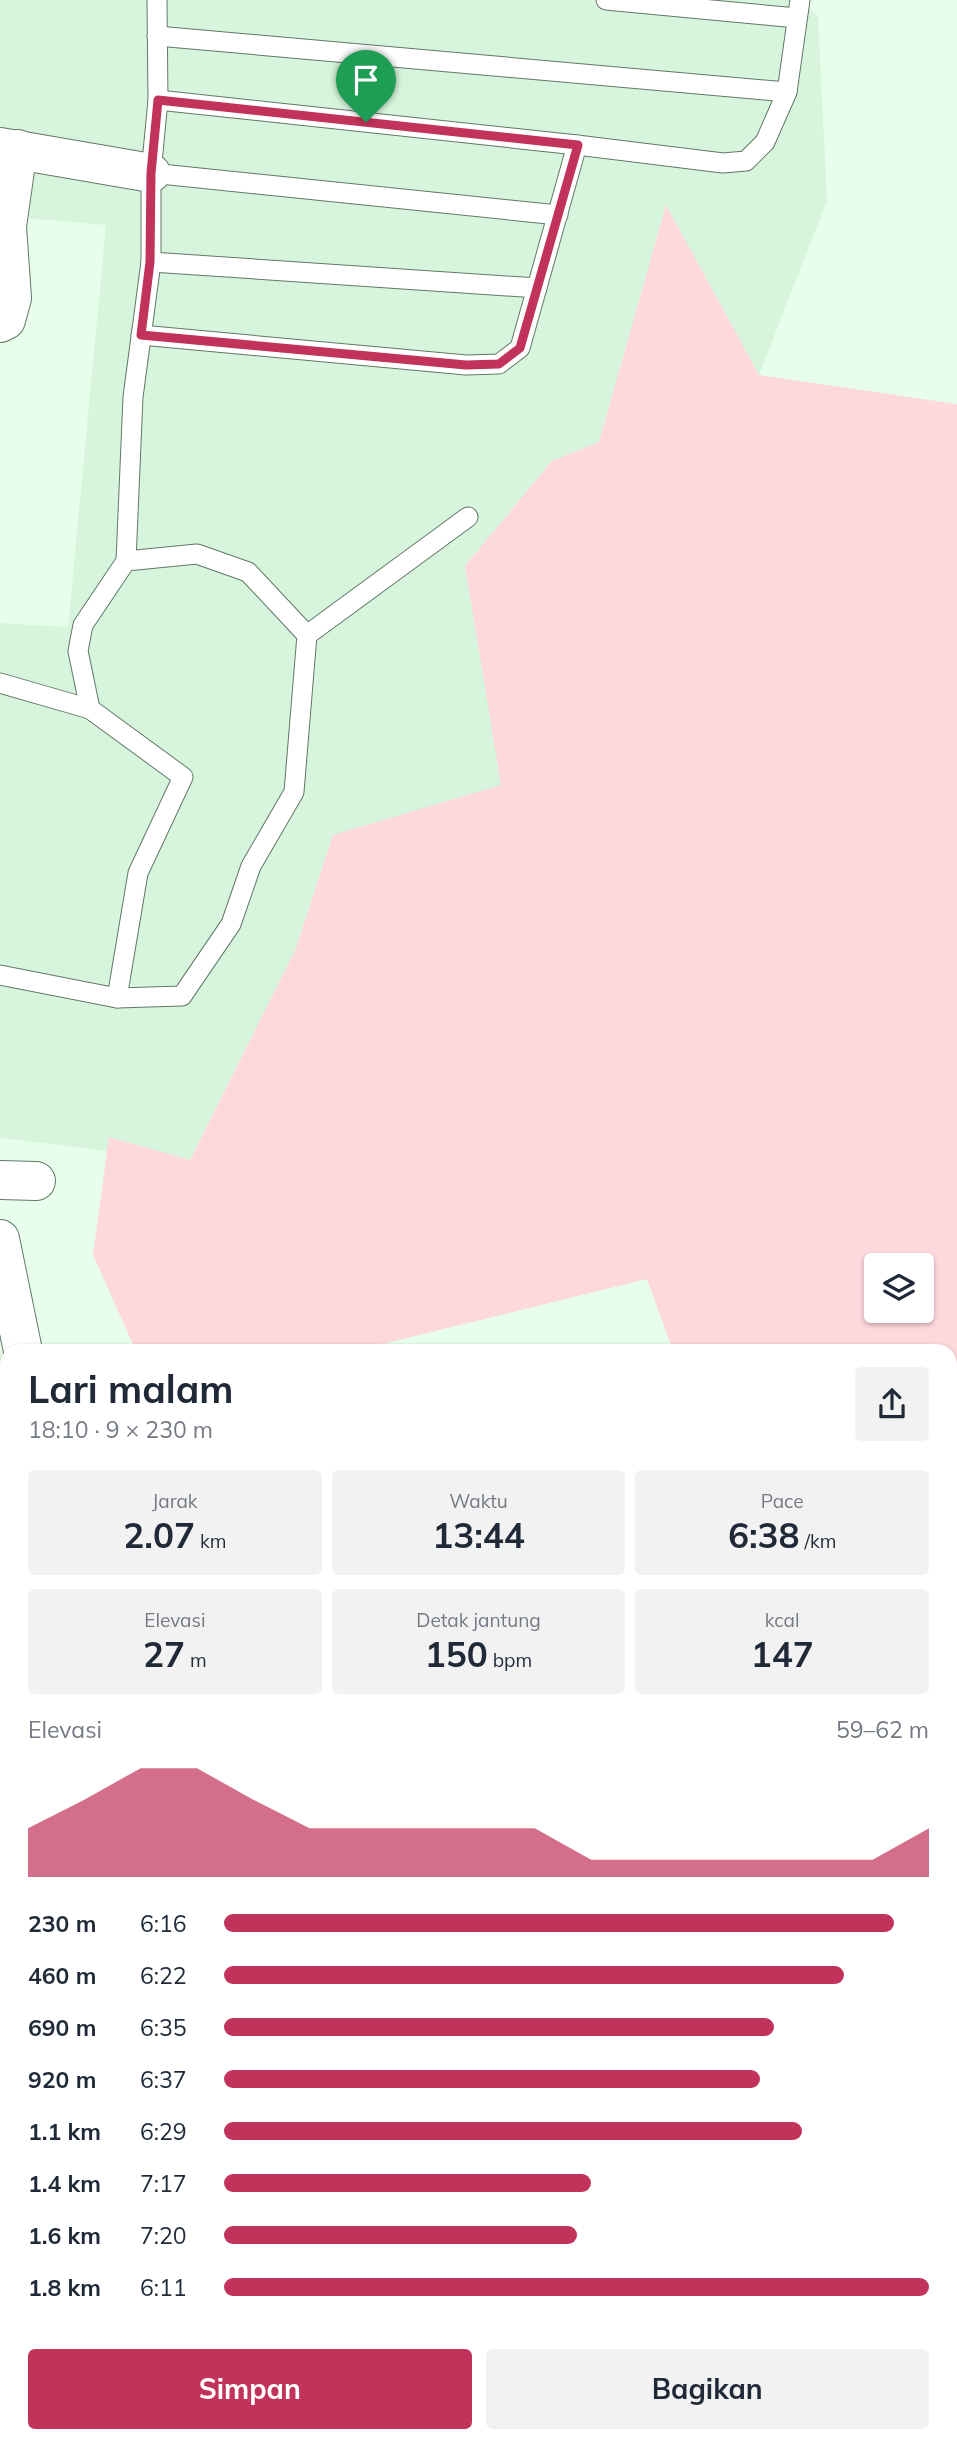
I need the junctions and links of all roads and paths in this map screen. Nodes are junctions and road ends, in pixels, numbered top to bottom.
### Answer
1 (158, 0) edge
2 (606, 0) edge
3 (798, 9) edge
4 (157, 36) junction
5 (786, 92) junction
6 (158, 100) junction
7 (578, 145) junction
8 (9, 148) edge
9 (151, 173) junction
10 (558, 215) junction
11 (150, 262) junction
12 (537, 288) junction
13 (0, 323) edge
14 (141, 335) junction
15 (468, 517) dead end
16 (126, 561) junction
17 (307, 635) junction
18 (0, 683) edge
19 (90, 709) junction
20 (0, 975) edge
21 (117, 998) junction
22 (0, 1239) edge
23 (22, 1344) edge

1 - 4 lane
2 - 3 lane
3 - 5 lane
4 - 5 lane
4 - 6 lane
5 - 7 lane
6 - 7 lane
6 - 9 lane
7 - 10 lane
8 - 9 street
8 - 13 street
9 - 10 lane
9 - 11 lane
10 - 12 lane
11 - 12 lane
11 - 14 lane
12 - 14 lane
14 - 16 lane
15 - 17 lane
16 - 17 lane
16 - 19 lane
17 - 21 lane
18 - 19 lane
19 - 21 lane
20 - 21 lane
22 - 23 street

